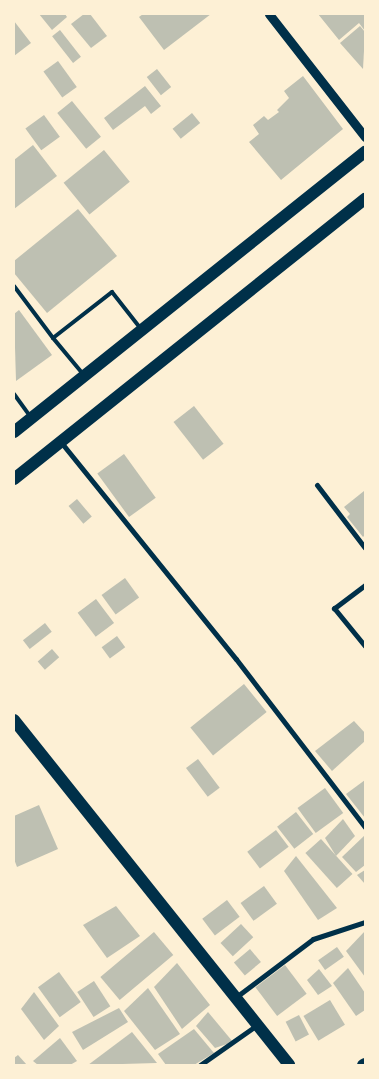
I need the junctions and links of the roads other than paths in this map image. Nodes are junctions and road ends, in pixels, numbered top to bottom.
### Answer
1 (269, 14) edge
2 (365, 137) edge
3 (365, 152) edge
4 (365, 199) edge
5 (14, 286) edge
6 (141, 330) junction
7 (53, 338) junction
8 (84, 376) junction
9 (14, 394) edge
10 (32, 418) junction
11 (14, 432) edge
12 (60, 442) junction
13 (14, 479) edge
14 (317, 485) dead end
15 (365, 548) edge
16 (365, 585) edge
17 (365, 646) edge
18 (14, 720) edge
19 (365, 827) edge
20 (365, 922) edge
21 (235, 998) junction
22 (257, 1024) junction
23 (200, 1065) edge
24 (290, 1065) edge

1 - 2 street
3 - 6 main road
4 - 12 main road
5 - 7 lane
6 - 7 lane
6 - 8 main road
7 - 8 lane
8 - 10 main road
9 - 10 lane
10 - 11 main road
12 - 13 main road
12 - 19 street
14 - 15 street
16 - 17 street
18 - 21 main road
20 - 21 street
21 - 22 main road
22 - 23 street
22 - 24 main road

